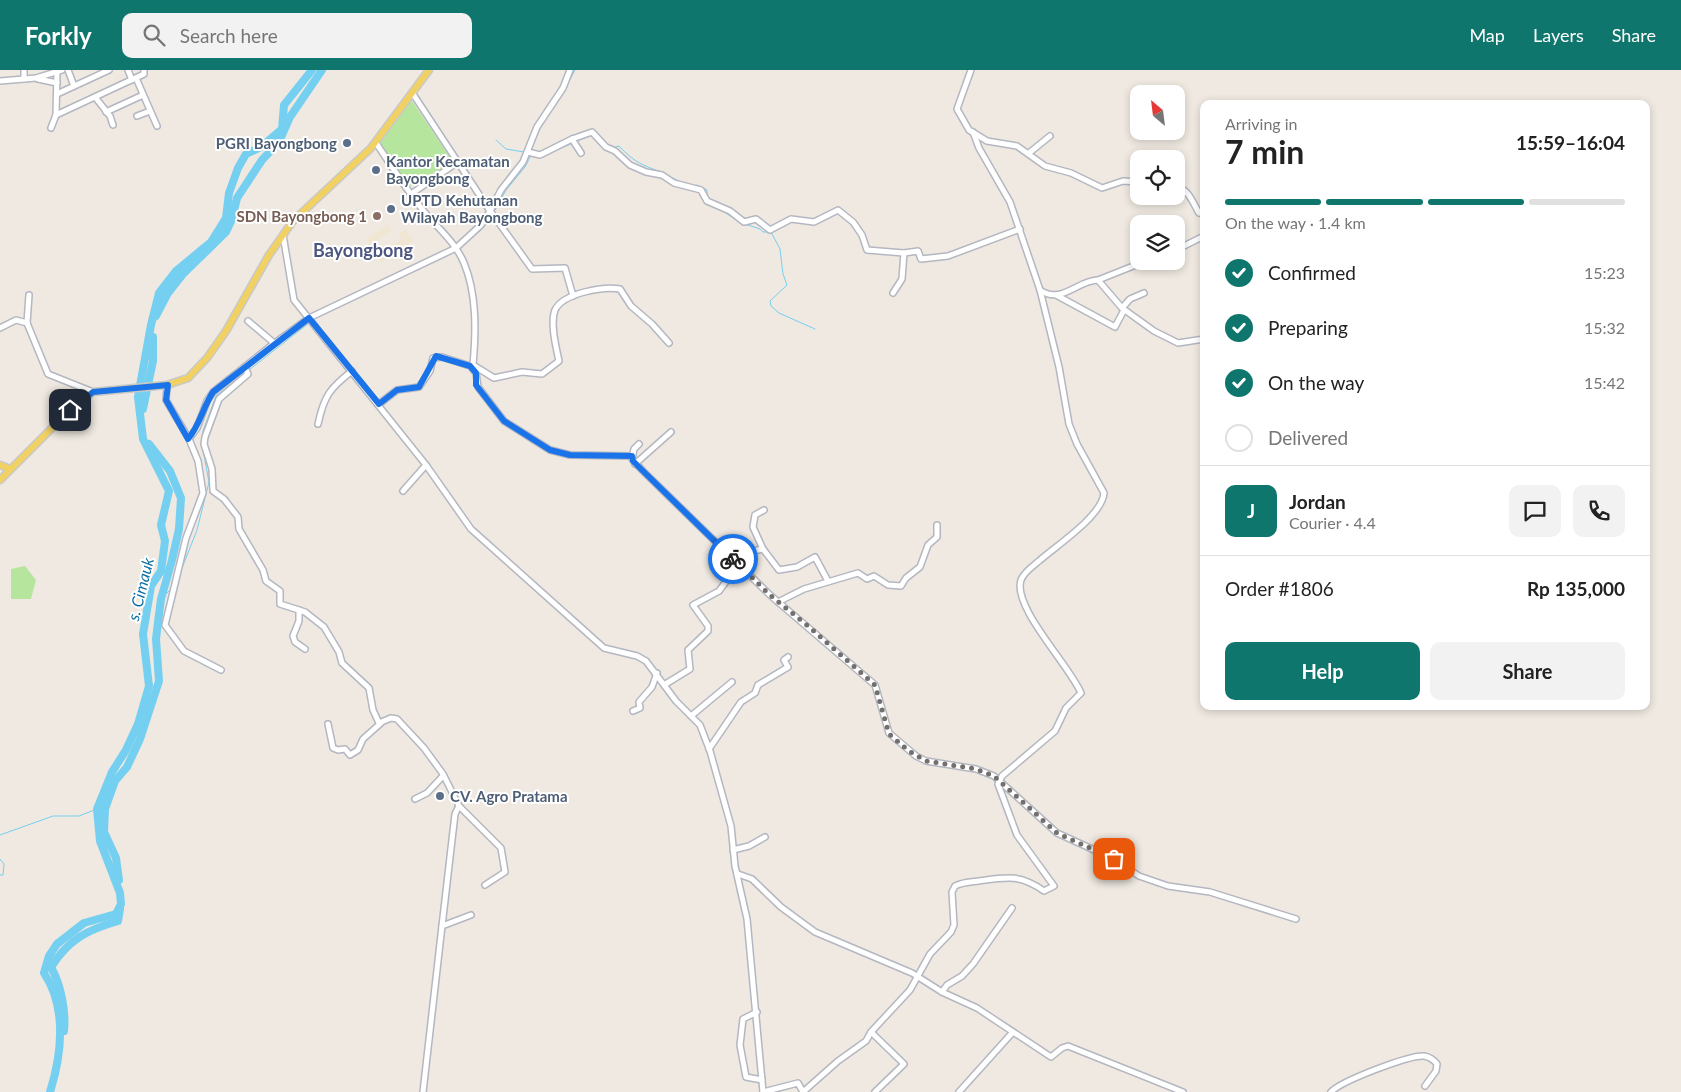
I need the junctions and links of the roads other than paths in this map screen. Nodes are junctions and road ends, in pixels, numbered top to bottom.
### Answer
1 (24, 70) edge
2 (68, 70) edge
3 (109, 70) edge
4 (128, 70) edge
5 (144, 70) edge
6 (429, 70) edge
7 (570, 70) edge
8 (971, 70) edge
9 (60, 71) edge
10 (36, 78) junction
11 (24, 79) junction
12 (134, 79) junction
13 (0, 81) edge
14 (57, 83) junction
15 (74, 86) junction
16 (57, 94) junction
17 (143, 94) junction
18 (413, 94) junction
19 (95, 98) junction
20 (150, 111) junction
21 (106, 112) junction
22 (56, 115) junction
23 (137, 116) dead end
24 (113, 125) dead end
25 (156, 126) dead end
26 (51, 128) dead end
27 (973, 132) junction
28 (1050, 136) dead end
29 (572, 139) junction
30 (376, 143) junction
31 (528, 153) junction
32 (581, 153) dead end
33 (1030, 153) junction
34 (458, 162) junction
35 (1130, 181) edge
36 (1185, 190) edge
37 (411, 194) junction
38 (492, 213) junction
39 (1199, 213) dead end
40 (1020, 229) junction
41 (282, 234) junction
42 (1200, 238) edge
43 (1185, 246) edge
44 (458, 251) junction
45 (904, 253) junction
46 (1130, 267) edge
47 (1098, 280) junction
48 (1040, 290) junction
49 (893, 293) dead end
50 (1144, 293) dead end
51 (1055, 294) junction
52 (29, 295) dead end
53 (573, 296) junction
54 (1123, 309) junction
55 (310, 319) junction
56 (248, 321) dead end
57 (27, 323) junction
58 (0, 328) edge
59 (1200, 339) edge
60 (274, 343) junction
61 (669, 343) dead end
62 (471, 366) junction
63 (247, 369) junction
64 (352, 371) junction
65 (168, 385) junction
66 (93, 392) junction
67 (379, 404) junction
68 (318, 424) dead end
69 (671, 432) dead end
70 (188, 439) junction
71 (639, 444) dead end
72 (632, 456) junction
73 (636, 464) junction
74 (0, 465) edge
75 (426, 465) junction
76 (10, 469) junction
77 (0, 480) edge
78 (208, 488) junction
79 (403, 491) dead end
80 (764, 510) dead end
81 (937, 525) dead end
82 (763, 548) junction
83 (738, 563) junction
84 (828, 580) junction
85 (778, 602) junction
86 (299, 610) junction
87 (305, 649) dead end
88 (788, 657) dead end
89 (221, 670) dead end
90 (656, 673) junction
91 (732, 682) dead end
92 (664, 685) junction
93 (633, 711) dead end
94 (691, 716) junction
95 (328, 724) dead end
96 (380, 724) junction
97 (710, 749) junction
98 (443, 776) junction
99 (999, 780) junction
100 (415, 798) dead end
101 (459, 806) junction
102 (765, 837) dead end
103 (733, 850) junction
104 (738, 874) junction
105 (485, 885) dead end
106 (1012, 908) dead end
107 (471, 915) dead end
108 (1296, 919) dead end
109 (442, 926) junction
110 (917, 978) junction
111 (942, 992) junction
112 (757, 1012) junction
113 (871, 1032) junction
114 (1013, 1032) junction
115 (762, 1080) junction
116 (1425, 1086) dead end
117 (804, 1091) edge
118 (423, 1092) edge
119 (763, 1092) edge
120 (875, 1092) edge
121 (959, 1092) edge
122 (1182, 1092) edge
123 (1331, 1092) edge

1 - 11 street
2 - 15 street
3 - 15 street
4 - 12 street
5 - 12 street
6 - 18 main road
7 - 31 street
8 - 27 street
9 - 10 street
9 - 14 street
10 - 11 street
10 - 14 street
11 - 13 street
12 - 17 street
12 - 19 street
14 - 16 street
15 - 16 street
16 - 22 street
17 - 20 street
17 - 21 street
18 - 30 main road
18 - 34 street
19 - 21 street
19 - 22 street
20 - 23 street
20 - 25 street
21 - 24 street
22 - 26 street
27 - 33 street
27 - 40 street
28 - 33 street
29 - 31 street
29 - 32 street
29 - 45 street
30 - 37 street
30 - 41 main road
31 - 38 street
33 - 35 street
34 - 37 street
34 - 38 street
36 - 39 street
37 - 44 street
38 - 44 street
38 - 53 street
40 - 45 street
40 - 48 street
41 - 55 street
41 - 65 main road
42 - 43 street
44 - 55 street
44 - 62 street
45 - 49 street
46 - 47 street
47 - 51 street
47 - 54 street
48 - 51 street
48 - 99 street
50 - 54 street
51 - 54 street
52 - 57 street
53 - 61 street
53 - 62 street
54 - 59 street
55 - 60 street
55 - 64 street
56 - 60 street
57 - 58 street
57 - 66 street
60 - 63 street
62 - 67 street
62 - 72 street
63 - 70 street
63 - 78 street
64 - 67 street
64 - 68 street
65 - 66 main road
65 - 70 street
66 - 76 main road
67 - 75 street
69 - 73 street
70 - 78 street
71 - 72 street
72 - 73 street
73 - 83 street
74 - 76 main road
75 - 79 street
75 - 90 street
76 - 77 main road
78 - 86 street
78 - 89 street
80 - 82 street
81 - 84 street
82 - 83 street
82 - 84 street
83 - 85 street
83 - 92 street
84 - 85 street
85 - 99 street
86 - 87 street
86 - 96 street
88 - 97 street
90 - 92 street
90 - 93 street
91 - 94 street
92 - 94 street
94 - 97 street
95 - 96 street
96 - 98 street
97 - 103 street
98 - 100 street
98 - 101 street
99 - 108 street
99 - 110 street
101 - 105 street
101 - 109 street
102 - 103 street
103 - 104 street
104 - 110 street
104 - 112 street
106 - 111 street
107 - 109 street
109 - 118 street
110 - 111 street
110 - 113 street
111 - 114 street
112 - 115 street
112 - 115 street
113 - 117 street
113 - 120 street
114 - 121 street
114 - 122 street
115 - 119 street
116 - 123 street
117 - 119 street

